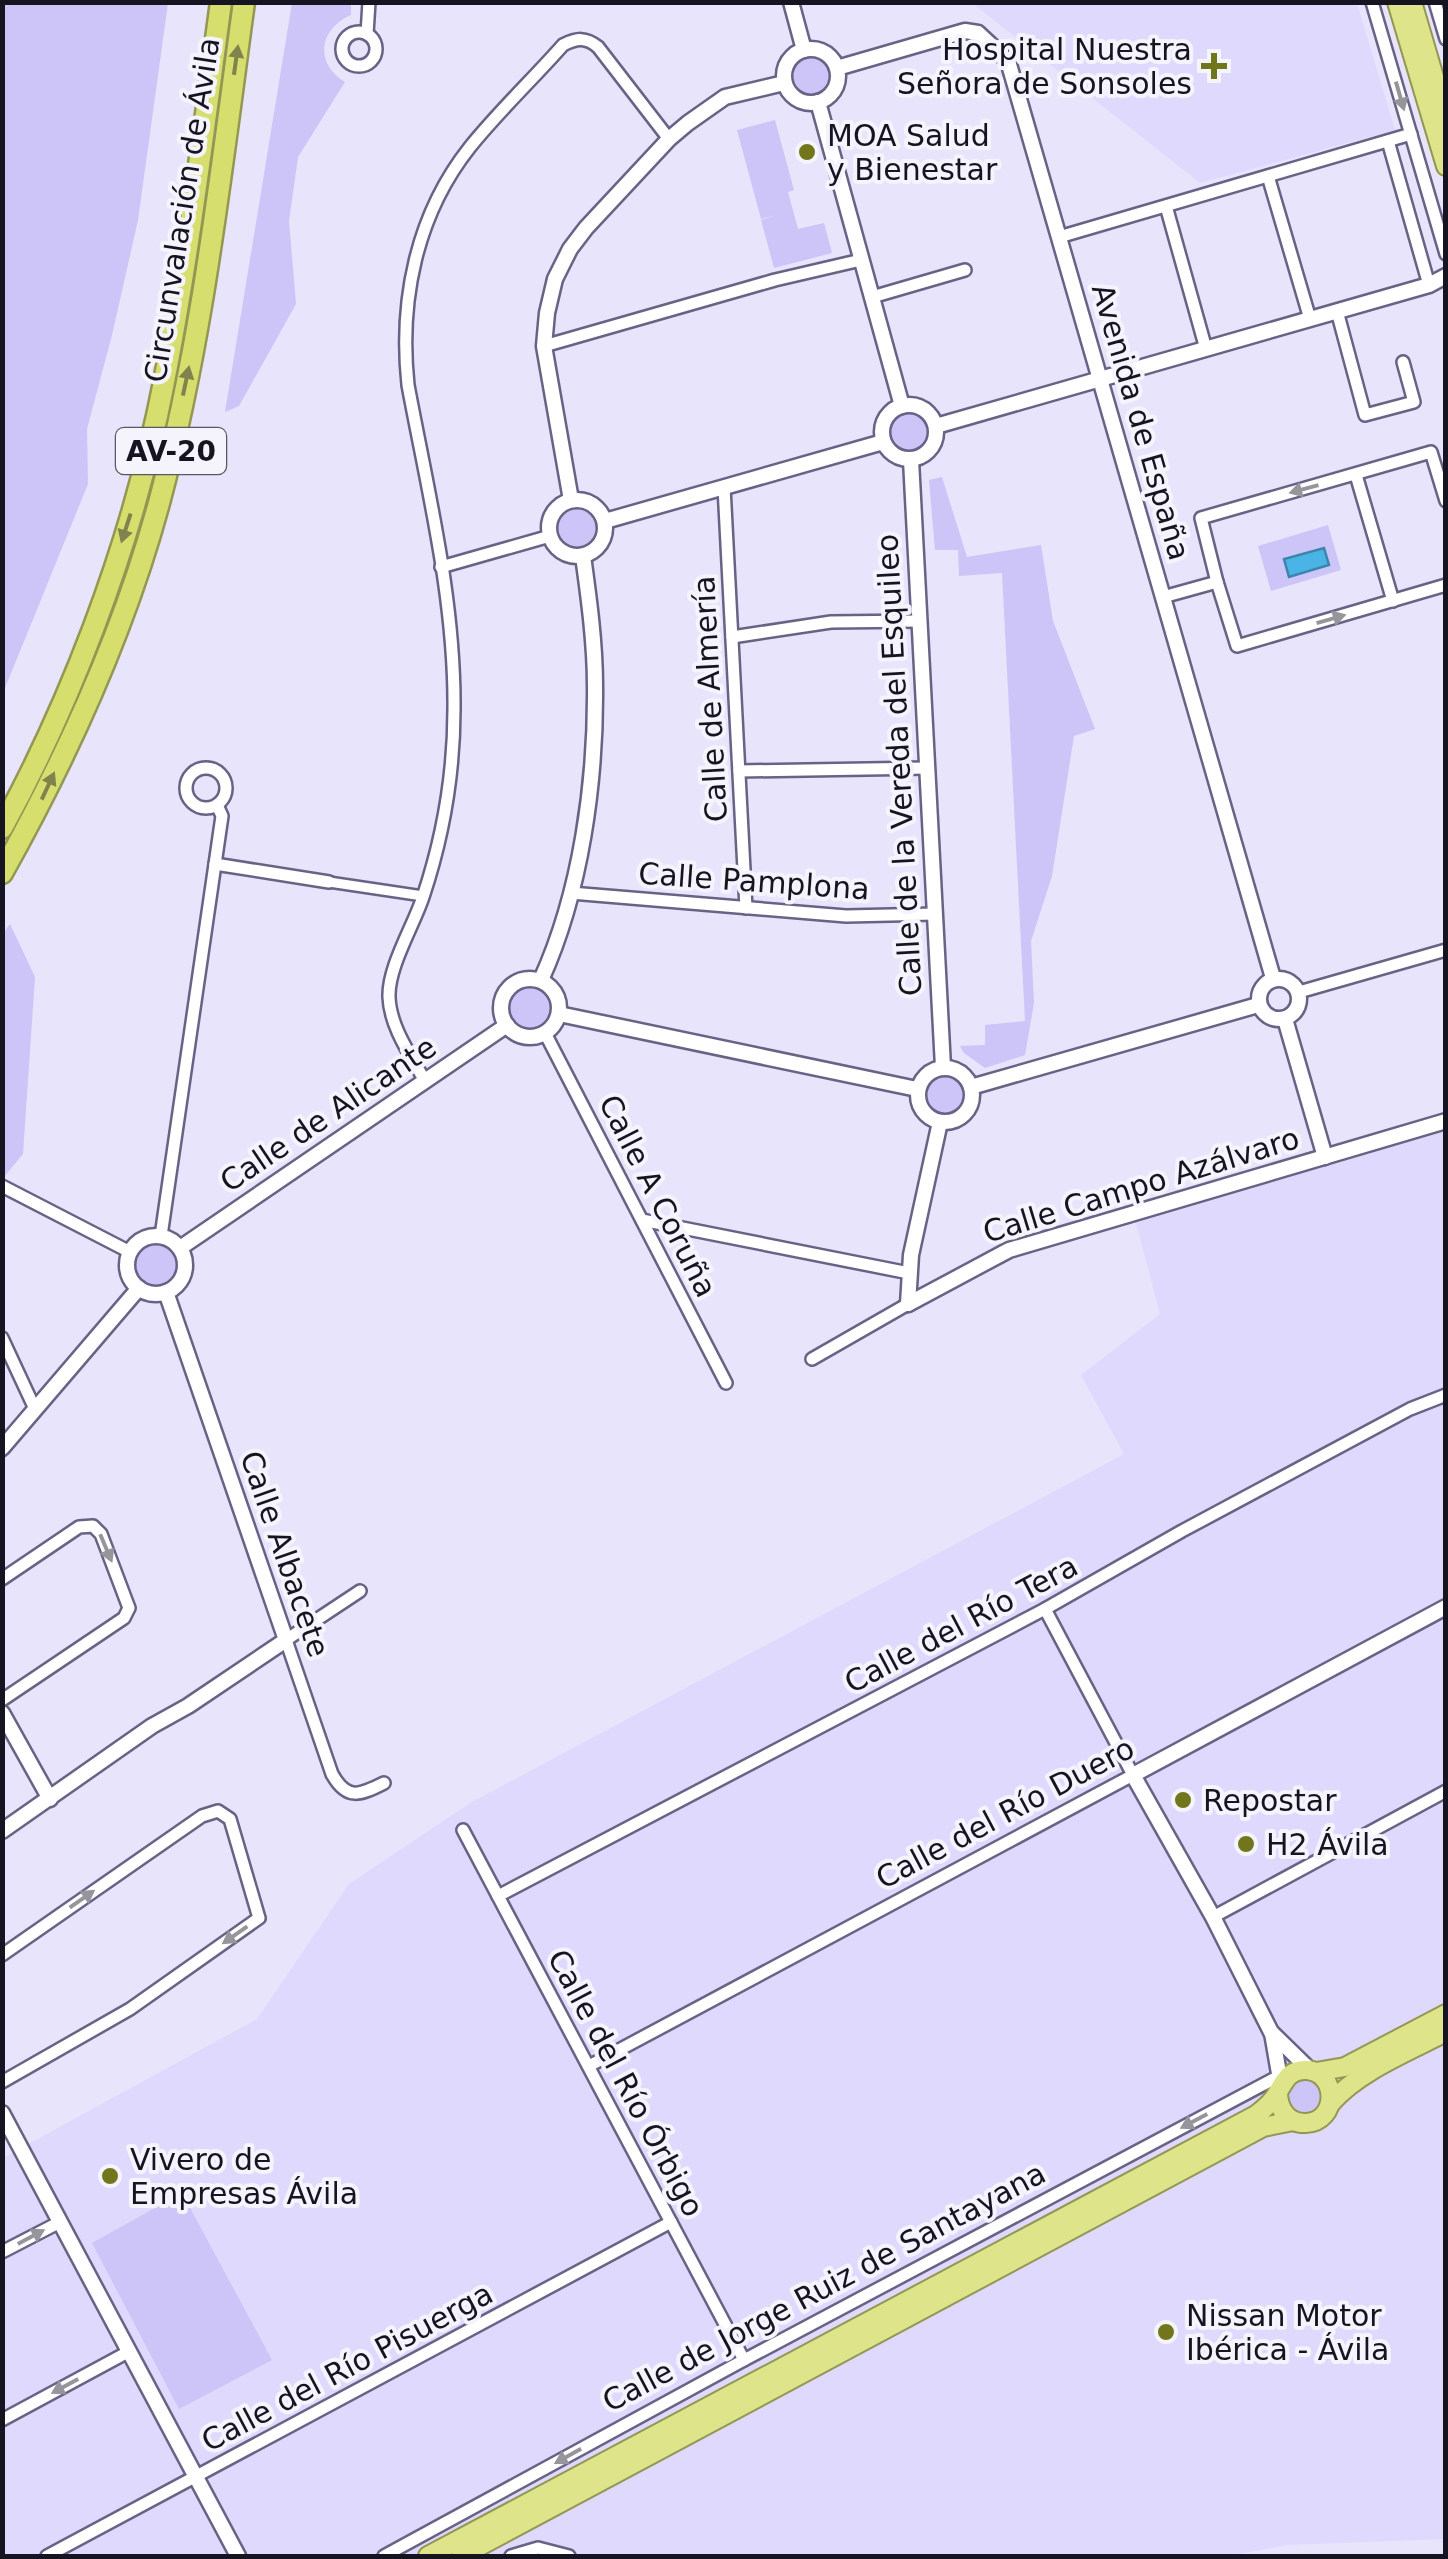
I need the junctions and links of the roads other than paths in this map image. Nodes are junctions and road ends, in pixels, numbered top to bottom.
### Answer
1 (221, 2) edge
2 (244, 2) edge
3 (369, 2) edge
4 (791, 2) edge
5 (1372, 2) edge
6 (1397, 2) edge
7 (1412, 2) edge
8 (1435, 2) edge
9 (367, 34) dead end
10 (1446, 39) edge
11 (804, 50) junction
12 (837, 68) junction
13 (784, 84) junction
14 (818, 102) junction
15 (1446, 118) edge
16 (1410, 134) junction
17 (669, 139) junction
18 (1388, 141) junction
19 (1446, 166) edge
20 (1268, 176) junction
21 (1166, 206) junction
22 (1059, 237) junction
23 (1446, 254) edge
24 (861, 260) junction
25 (965, 270) dead end
26 (1446, 276) edge
27 (1446, 284) edge
28 (1429, 285) junction
29 (872, 297) junction
30 (1337, 311) junction
31 (1310, 319) junction
32 (544, 346) junction
33 (1206, 349) junction
34 (1403, 362) dead end
35 (1100, 379) junction
36 (902, 406) junction
37 (936, 426) junction
38 (884, 442) junction
39 (911, 460) junction
40 (1356, 475) junction
41 (724, 487) junction
42 (571, 500) junction
43 (1446, 501) edge
44 (604, 521) junction
45 (550, 536) junction
46 (583, 556) junction
47 (441, 567) junction
48 (1217, 582) junction
49 (1446, 585) edge
50 (1163, 597) junction
51 (1393, 601) junction
52 (919, 621) junction
53 (732, 637) junction
54 (927, 768) junction
55 (739, 771) junction
56 (217, 805) dead end
57 (2, 828) edge
58 (215, 864) junction
59 (2, 872) edge
60 (329, 882) joint
61 (570, 893) junction
62 (423, 896) junction
63 (746, 908) junction
64 (935, 914) junction
65 (1446, 950) edge
66 (1273, 978) junction
67 (541, 980) junction
68 (1299, 992) junction
69 (1258, 1004) junction
70 (559, 1014) junction
71 (1285, 1019) junction
72 (506, 1025) junction
73 (545, 1033) junction
74 (943, 1067) junction
75 (425, 1081) junction
76 (971, 1087) junction
77 (917, 1090) junction
78 (1446, 1121) edge
79 (940, 1122) junction
80 (1325, 1156) junction
81 (2, 1186) edge
82 (642, 1220) junction
83 (160, 1236) junction
84 (180, 1248) junction
85 (130, 1252) junction
86 (909, 1273) junction
87 (138, 1288) junction
88 (166, 1292) junction
89 (908, 1304) junction
90 (2, 1338) edge
91 (812, 1359) dead end
92 (726, 1383) dead end
93 (1446, 1395) edge
94 (36, 1409) junction
95 (2, 1448) edge
96 (2, 1579) edge
97 (360, 1591) dead end
98 (1446, 1607) edge
99 (1045, 1609) junction
100 (286, 1640) junction
101 (2, 1700) edge
102 (2, 1713) edge
103 (1132, 1776) junction
104 (384, 1783) dead end
105 (1446, 1791) edge
106 (50, 1799) junction
107 (463, 1830) dead end
108 (2, 1832) edge
109 (498, 1896) junction
110 (1212, 1918) junction
111 (2, 1955) edge
112 (1446, 2014) edge
113 (1272, 2032) junction
114 (1446, 2032) edge
115 (589, 2066) junction
116 (1293, 2078) junction
117 (2, 2082) edge
118 (1331, 2103) junction
119 (2, 2113) edge
120 (1293, 2121) junction
121 (60, 2222) junction
122 (671, 2222) junction
123 (2, 2252) edge
124 (128, 2352) junction
125 (744, 2360) junction
126 (2, 2420) edge
127 (196, 2477) junction
128 (47, 2556) edge
129 (238, 2556) edge
130 (384, 2556) edge
131 (428, 2556) edge
132 (461, 2556) edge
133 (512, 2556) edge
134 (569, 2556) edge

1 -> 57 highway, Circunvalación de Ávila / AV-20
59 -> 2 highway, Circunvalación de Ávila / AV-20
3 - 9 street
4 - 11 street
5 -> 16 street
6 - 19 highway
7 - 15 highway
8 - 10 street
11 - 12 street
11 - 13 street
12 - 14 street
12 - 22 street, Avenida de España
13 - 14 street
13 - 17 street
14 - 24 street
16 - 18 street
16 - 23 street
17 - 32 street
17 - 47 street
18 - 20 street
18 - 28 street
20 - 21 street
20 - 31 street
21 - 22 street
21 - 33 street
22 - 35 street, Avenida de España
24 - 29 street
24 - 32 street
25 - 29 street
26 - 28 street
27 - 28 street
28 - 30 street
29 - 36 street
30 - 31 street
30 - 34 street
31 - 33 street
32 - 42 street
33 - 35 street
35 - 37 street
35 - 50 street, Avenida de España
36 - 37 street
36 - 38 street
37 - 39 street
38 - 39 street
38 - 41 street
39 - 52 street, Calle de la Vereda del Esquileo
40 - 43 street
40 -> 48 street
40 - 51 street
41 - 44 street
41 - 53 street, Calle de Almería
42 - 44 street
42 - 45 street
44 - 46 street
45 - 46 street
45 - 47 street
46 - 61 street
47 - 62 street
48 - 50 street
48 -> 51 street
49 - 51 street
50 - 66 street, Avenida de España
52 - 53 street
52 - 54 street, Calle de la Vereda del Esquileo
53 - 55 street, Calle de Almería
54 - 55 street
54 - 64 street, Calle de la Vereda del Esquileo
55 - 63 street, Calle de Almería
56 - 58 street
58 - 60 street
58 - 83 street
60 - 62 street
61 - 63 street, Calle Pamplona
61 - 67 street
62 - 75 street
63 - 64 street, Calle Pamplona
64 - 74 street, Calle de la Vereda del Esquileo
65 - 68 street
66 - 68 street
66 - 69 street
67 - 70 street
67 - 72 street
68 - 71 street
69 - 71 street
69 - 76 street
70 - 73 street
70 - 77 street
71 - 80 street
72 - 73 street
72 - 75 street, Calle de Alicante
73 - 82 street, Calle A Coruña
74 - 76 street
74 - 77 street
75 - 84 street, Calle de Alicante
76 - 79 street
77 - 79 street
78 - 80 street, Calle Campo Azálvaro
79 - 86 street
80 - 89 street, Calle Campo Azálvaro
81 - 85 street
82 - 86 street
82 - 92 street, Calle A Coruña
83 - 84 street
83 - 85 street
84 - 88 street
85 - 87 street
86 - 89 street
87 - 88 street
87 - 94 street
88 - 100 street, Calle Albacete
89 - 91 street, Calle Campo Azálvaro
90 - 94 street
93 - 99 street, Calle del Río Tera
94 - 95 street
96 -> 101 street
97 - 100 street
98 - 103 street, Calle del Río Duero
99 - 103 street
99 - 109 street, Calle del Río Tera
100 - 104 street, Calle Albacete
100 - 106 street
102 - 106 street
103 - 110 street
103 - 115 street, Calle del Río Duero
105 - 110 street
106 - 108 street
107 - 109 street, Calle del Río Órbigo
109 - 115 street, Calle del Río Órbigo
110 - 113 street
111 -> 117 street
112 - 116 highway, Calle de Jorge Ruiz de Santayana
113 - 116 street
113 - 116 street
114 - 118 highway
115 - 122 street, Calle del Río Órbigo
116 - 118 highway
116 - 120 highway
116 -> 125 street, Calle de Jorge Ruiz de Santayana
116 - 131 highway, Calle de Jorge Ruiz de Santayana
118 - 120 highway
119 - 121 street
120 - 132 highway
123 -> 121 street
121 - 124 street
122 - 125 street, Calle del Río Órbigo
122 - 127 street, Calle del Río Pisuerga
124 -> 126 street
124 - 127 street
125 -> 130 street, Calle de Jorge Ruiz de Santayana
127 - 128 street, Calle del Río Pisuerga
127 - 129 street
133 - 134 street

